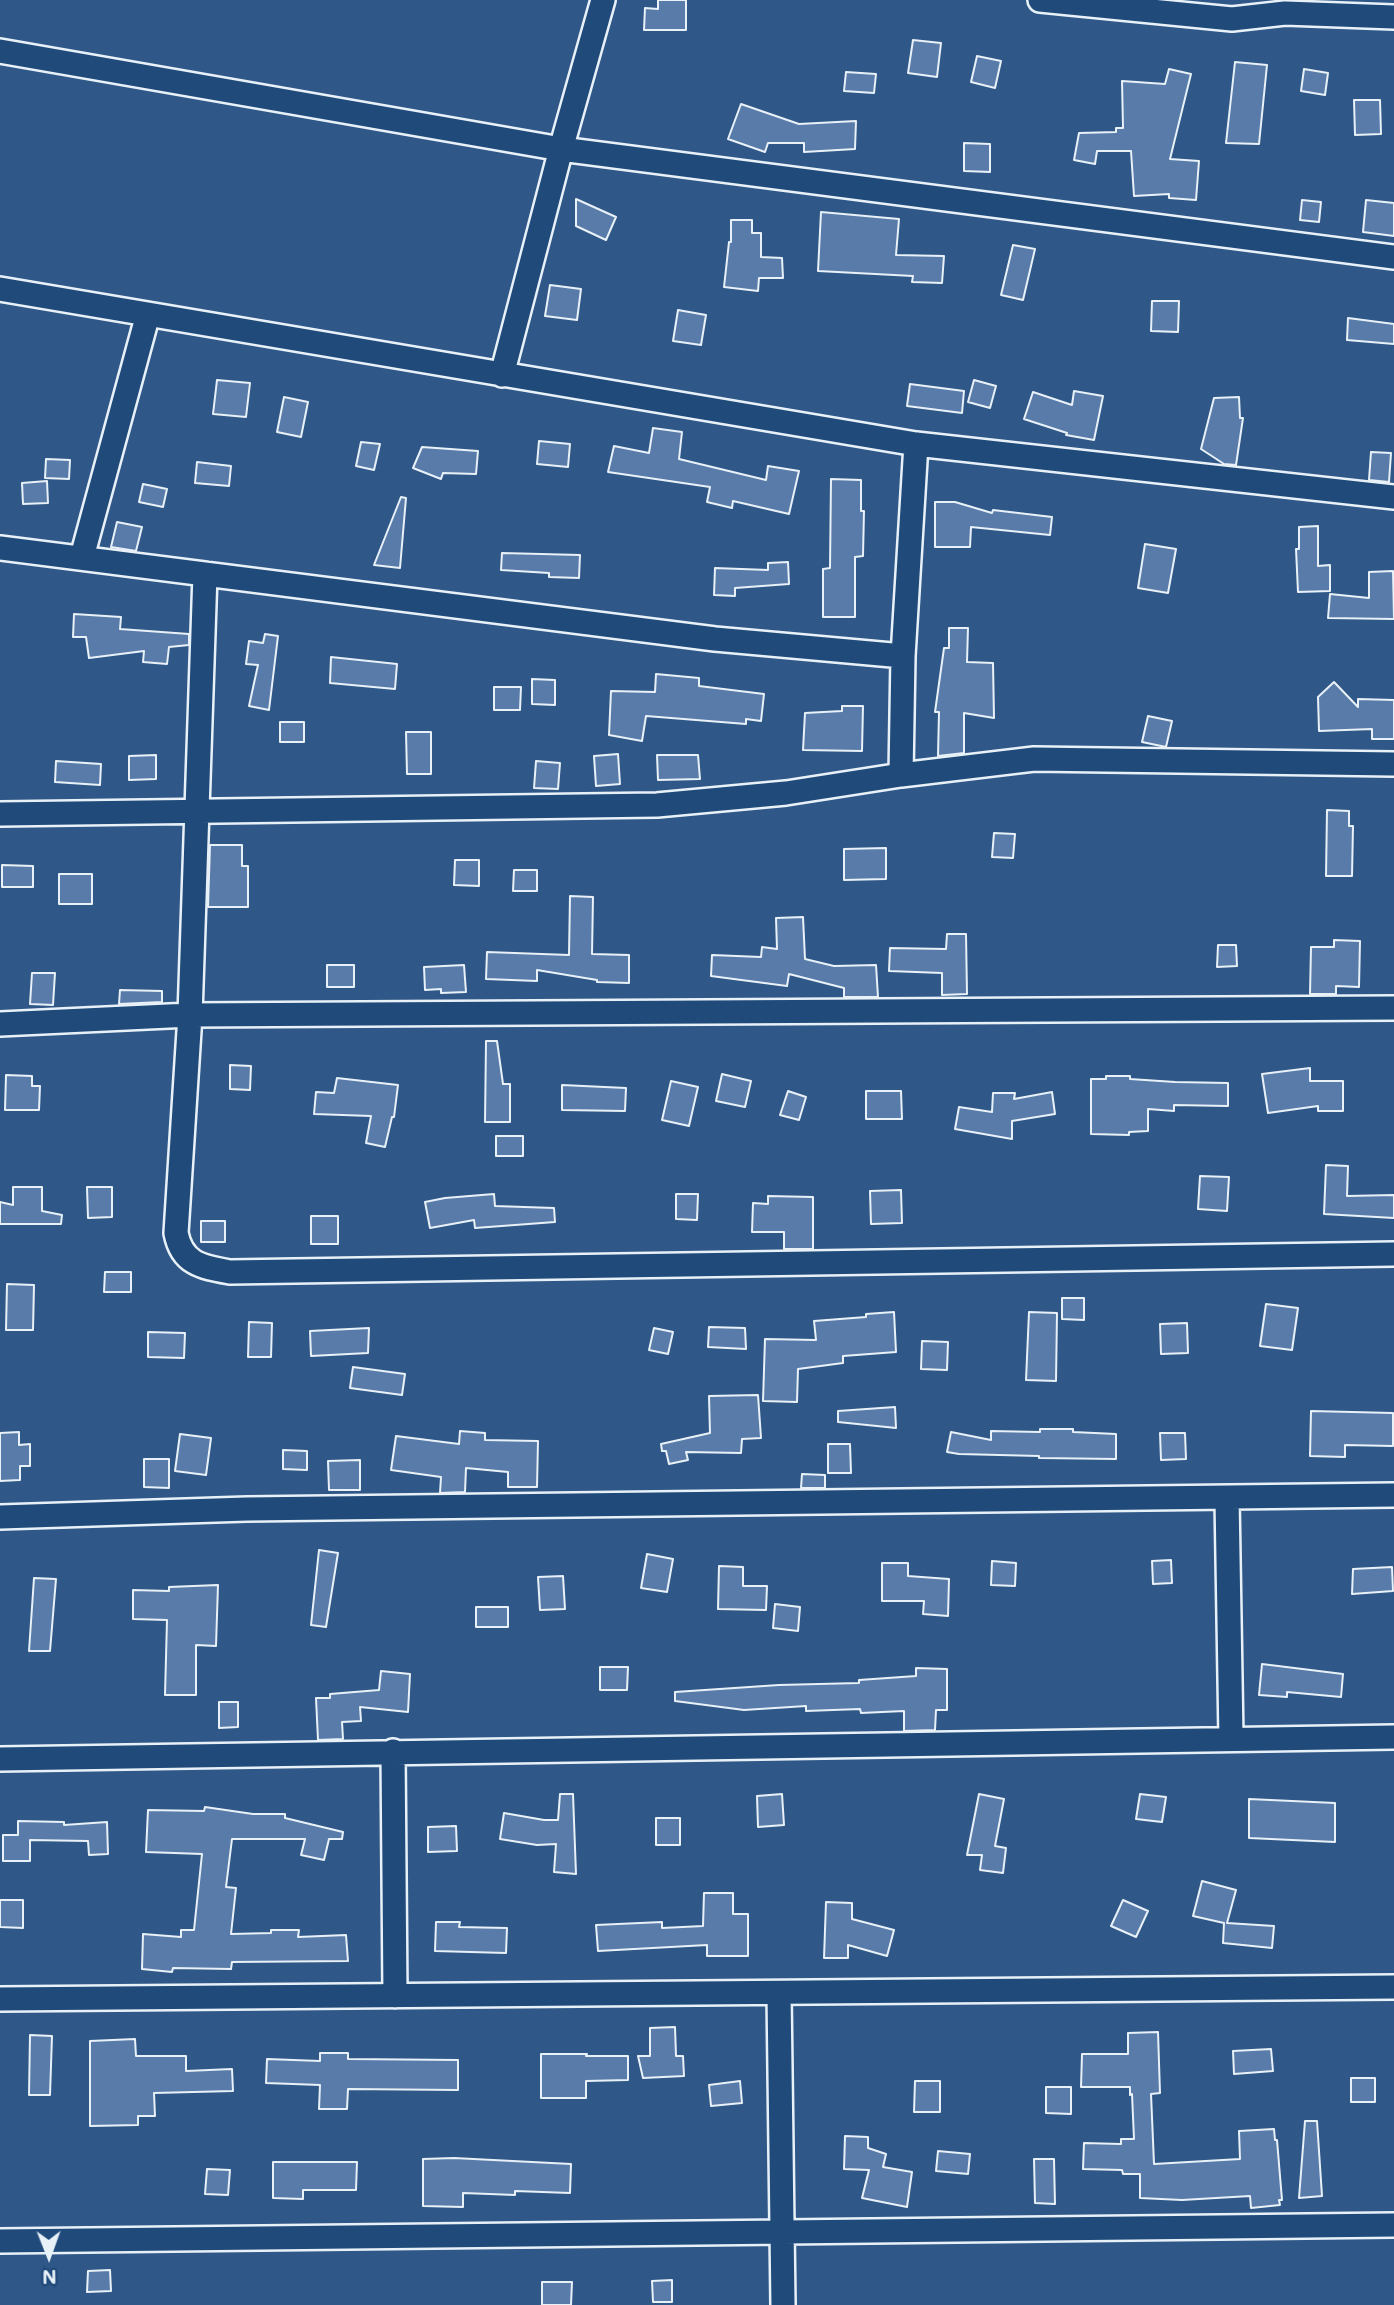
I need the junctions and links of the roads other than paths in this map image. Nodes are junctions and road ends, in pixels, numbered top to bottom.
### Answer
1 (603, 0) edge
2 (1040, 0) edge
3 (1234, 10) edge
4 (1394, 17) edge
5 (0, 51) edge
6 (561, 149) junction
7 (1394, 257) edge
8 (0, 289) edge
9 (148, 314) junction
10 (502, 375) junction
11 (916, 444) junction
12 (1394, 497) edge
13 (0, 548) edge
14 (82, 557) junction
15 (205, 574) junction
16 (903, 656) junction
17 (1394, 764) edge
18 (901, 775) junction
19 (196, 812) junction
20 (0, 814) edge
21 (1394, 1008) edge
22 (190, 1015) junction
23 (0, 1024) edge
24 (1394, 1254) edge
25 (1394, 1495) edge
26 (1227, 1498) junction
27 (0, 1517) edge
28 (1394, 1737) edge
29 (1231, 1739) junction
30 (393, 1751) junction
31 (0, 1759) edge
32 (1394, 1987) edge
33 (779, 1993) junction
34 (395, 1996) junction
35 (0, 1999) edge
36 (1394, 2225) edge
37 (782, 2232) junction
38 (0, 2241) edge
39 (783, 2305) edge

1 - 6 street
2 - 3 street
3 - 4 street
5 - 6 street
6 - 7 street
6 - 10 street
8 - 9 street
9 - 10 street
9 - 14 street
10 - 11 street
11 - 12 street
11 - 16 street
13 - 14 street
14 - 15 street
15 - 16 street
15 - 19 street
16 - 18 street
17 - 18 street
18 - 19 street
19 - 20 street
19 - 22 street
21 - 22 street
22 - 23 street
22 - 24 street
25 - 26 street
26 - 27 street
26 - 29 street
28 - 29 street
29 - 30 street
30 - 31 street
30 - 34 street
32 - 33 street
33 - 34 street
33 - 37 street
34 - 35 street
36 - 37 street
37 - 38 street
37 - 39 street

